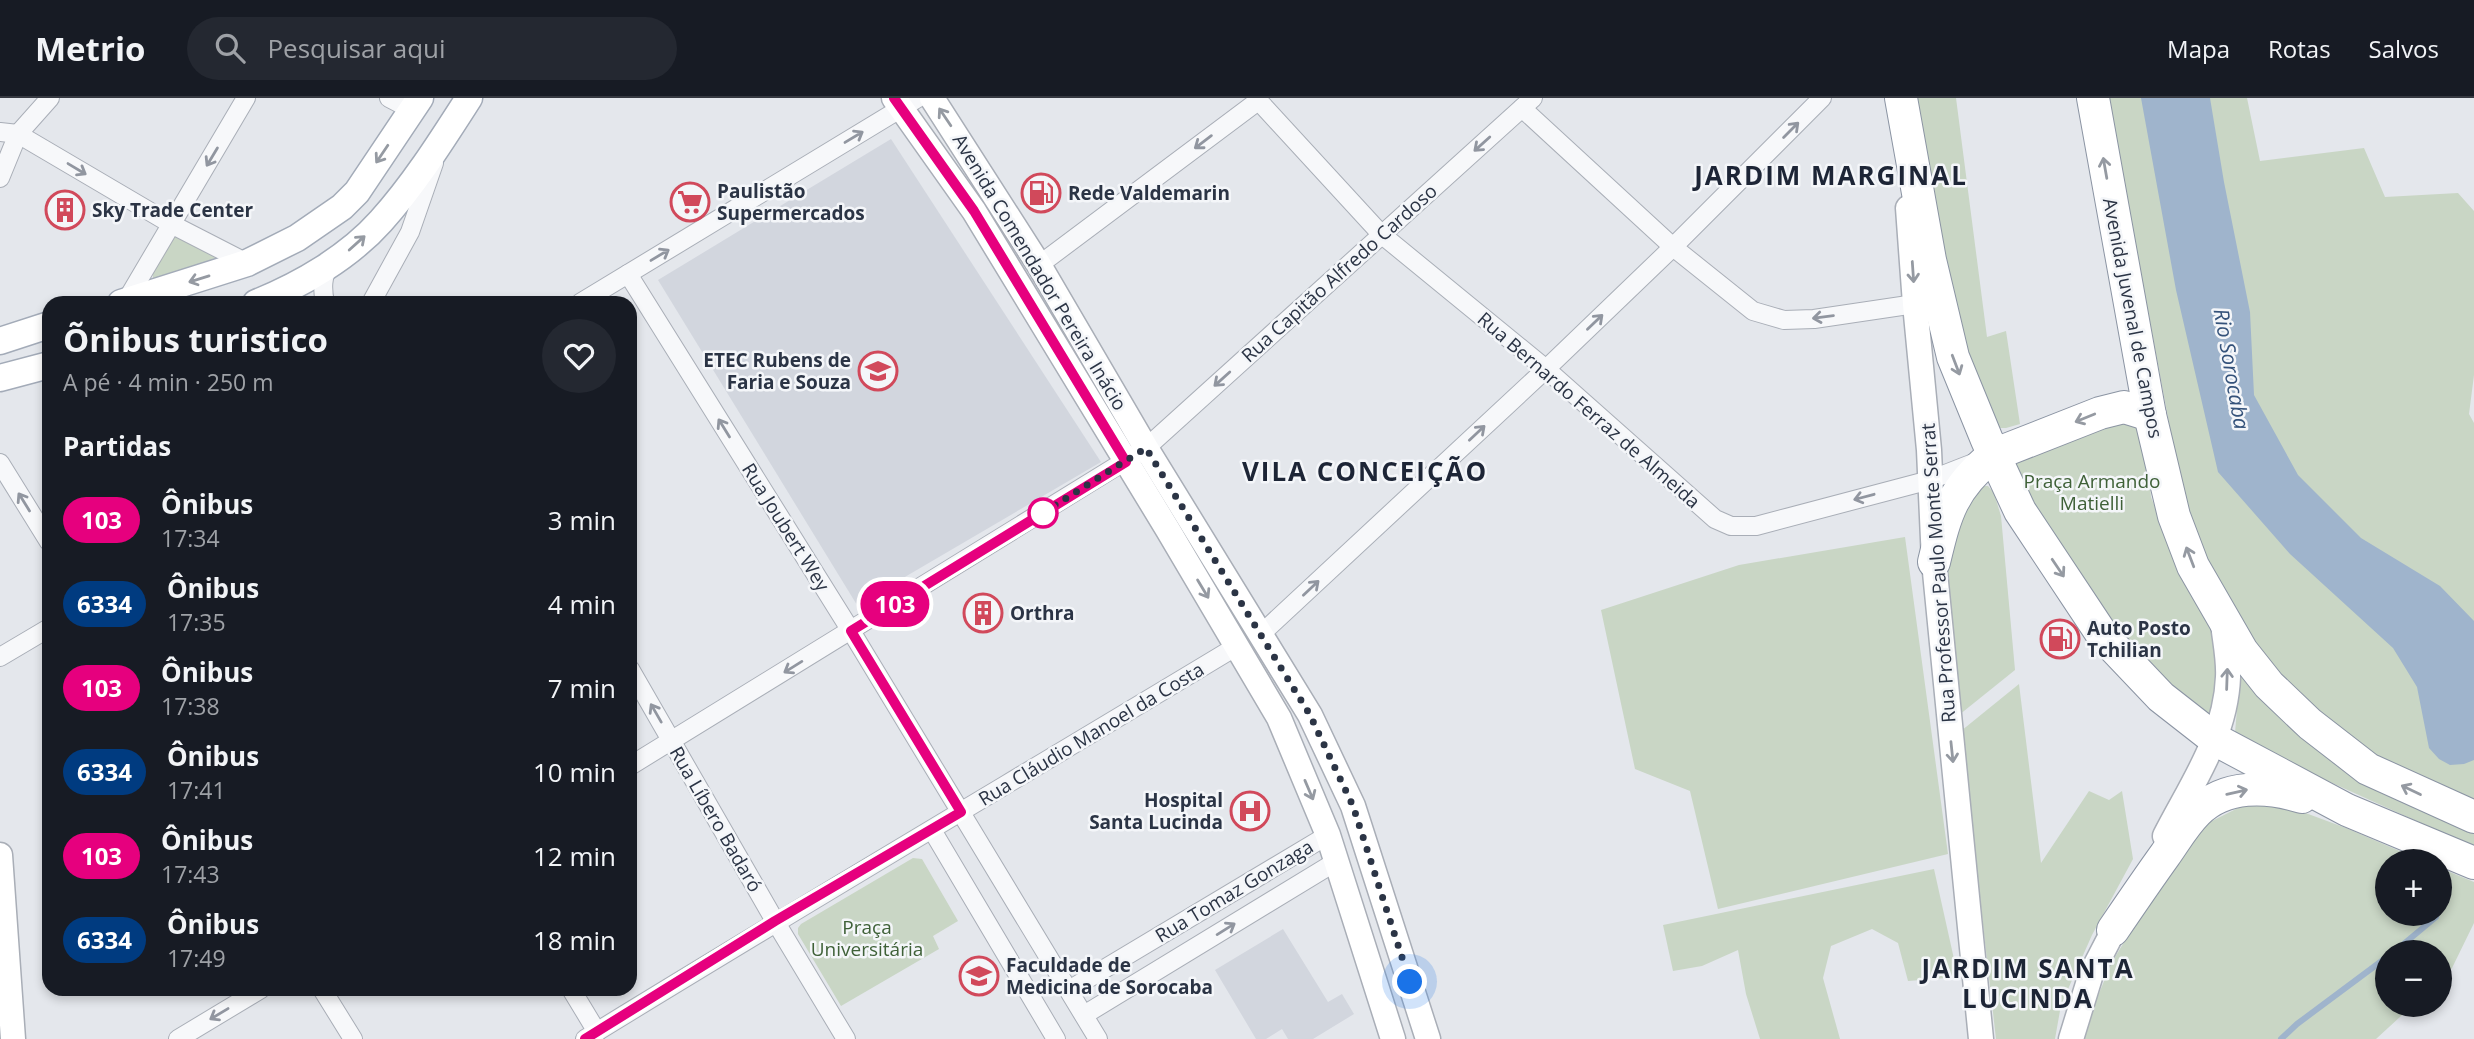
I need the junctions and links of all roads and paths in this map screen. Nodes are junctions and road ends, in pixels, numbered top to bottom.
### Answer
1 (31, 98) edge
2 (50, 98) edge
3 (246, 98) edge
4 (469, 98) edge
5 (932, 98) edge
6 (1822, 98) edge
7 (2093, 98) edge
8 (1257, 100) edge
9 (905, 101) edge
10 (407, 102) edge
11 (1901, 102) edge
12 (1527, 103) edge
13 (0, 132) edge
14 (19, 134) junction
15 (442, 141) junction
16 (0, 178) edge
17 (170, 224) junction
18 (1381, 234) junction
19 (1673, 247) junction
20 (247, 263) junction
21 (330, 263) junction
22 (1039, 265) junction
23 (628, 274) junction
24 (128, 296) edge
25 (143, 296) edge
26 (281, 296) edge
27 (324, 296) edge
28 (375, 296) edge
29 (592, 296) edge
30 (1915, 304) junction
31 (42, 327) edge
32 (0, 341) edge
33 (42, 367) edge
34 (1546, 369) junction
35 (0, 378) edge
36 (2150, 415) junction
37 (1993, 454) junction
38 (1136, 455) junction
39 (0, 463) edge
40 (1930, 480) junction
41 (42, 531) edge
42 (1934, 562) junction
43 (2222, 617) junction
44 (851, 631) junction
45 (42, 632) edge
46 (1261, 634) junction
47 (1237, 646) junction
48 (0, 657) edge
49 (637, 681) edge
50 (2216, 740) junction
51 (672, 741) junction
52 (637, 762) edge
53 (2347, 810) junction
54 (961, 812) junction
55 (2474, 817) edge
56 (932, 830) junction
57 (1328, 835) junction
58 (0, 855) edge
59 (1337, 861) junction
60 (2474, 863) edge
61 (775, 921) junction
62 (2113, 930) junction
63 (4, 945) edge
64 (1069, 990) junction
65 (249, 996) edge
66 (326, 996) edge
67 (574, 996) edge
68 (1084, 1015) junction
69 (591, 1035) edge
70 (1091, 1037) edge
71 (13, 1039) edge
72 (178, 1039) edge
73 (353, 1039) edge
74 (846, 1039) edge
75 (1056, 1039) edge
76 (1393, 1039) edge
77 (1428, 1039) edge
78 (1980, 1039) edge
79 (2071, 1039) edge

1 - 14 street
2 - 14 street
3 -> 17 street
4 - 15 main road
22 -> 5 main road, Avenida Comendador Pereira Inácio
19 -> 6 street
36 -> 7 highway, Avenida Juvenal de Campos
8 - 18 street, Rua Bernardo Ferraz de Almeida
8 -> 22 street
23 -> 9 street
9 - 38 main road, Avenida Comendador Pereira Inácio
10 -> 20 main road
11 -> 30 main road, Rua Professor Paulo Monte Serrat
11 -> 37 highway
12 -> 18 street, Rua Capitão Alfredo Cardoso
12 - 19 street
13 - 14 street
14 - 16 street
14 -> 17 street
21 -> 15 main road
15 - 28 street
17 - 20 street
17 - 24 street
18 - 34 street, Rua Bernardo Ferraz de Almeida
18 -> 38 street, Rua Capitão Alfredo Cardoso
30 -> 19 street
34 -> 19 street
20 -> 25 main road
21 - 26 main road
21 - 27 street
22 - 38 main road, Avenida Comendador Pereira Inácio
23 - 29 street
44 -> 23 street, Rua Joubert Wey
30 - 40 main road, Rua Professor Paulo Monte Serrat
31 - 32 main road
33 - 35 main road
40 -> 34 street, Rua Bernardo Ferraz de Almeida
46 -> 34 street
36 -> 37 highway
43 -> 36 highway, Avenida Juvenal de Campos
37 - 40 street, Rua Bernardo Ferraz de Almeida
37 - 42 highway
37 -> 50 highway
38 - 44 street, Rua Capitão Alfredo Cardoso
38 - 46 main road, Avenida Comendador Pereira Inácio
38 -> 47 main road, Avenida Comendador Pereira Inácio
41 -> 39 street
40 - 42 main road, Rua Professor Paulo Monte Serrat
42 -> 78 main road, Rua Professor Paulo Monte Serrat
50 -> 43 main road
55 -> 43 highway, Avenida Juvenal de Campos
44 -> 51 street, Rua Capitão Alfredo Cardoso
44 - 54 street, Rua Joubert Wey
45 - 48 street
46 - 77 main road, Avenida Comendador Pereira Inácio
47 - 54 street, Rua Cláudio Manoel da Costa
47 -> 57 main road, Avenida Comendador Pereira Inácio
51 -> 49 street, Rua Líbero Badaró
50 - 53 highway
50 - 62 main road
51 - 52 street, Rua Capitão Alfredo Cardoso
51 - 61 street, Rua Líbero Badaró
53 - 60 highway
62 -> 53 highway
54 - 56 street, Rua Cláudio Manoel da Costa
54 - 64 street, Rua Joubert Wey
56 - 61 street, Rua Cláudio Manoel da Costa
56 - 75 street
57 - 59 main road, Avenida Comendador Pereira Inácio
57 - 64 street, Rua Tomaz Gonzaga
58 - 63 main road
68 -> 59 street, Rua Tomaz Gonzaga
59 - 76 main road, Avenida Comendador Pereira Inácio
61 - 69 street, Rua Cláudio Manoel da Costa
61 - 74 street, Rua Líbero Badaró
62 - 79 main road
63 - 71 main road
64 - 68 street, Rua Joubert Wey
65 -> 72 street
66 - 73 street
67 - 69 street
68 - 70 street, Rua Joubert Wey

